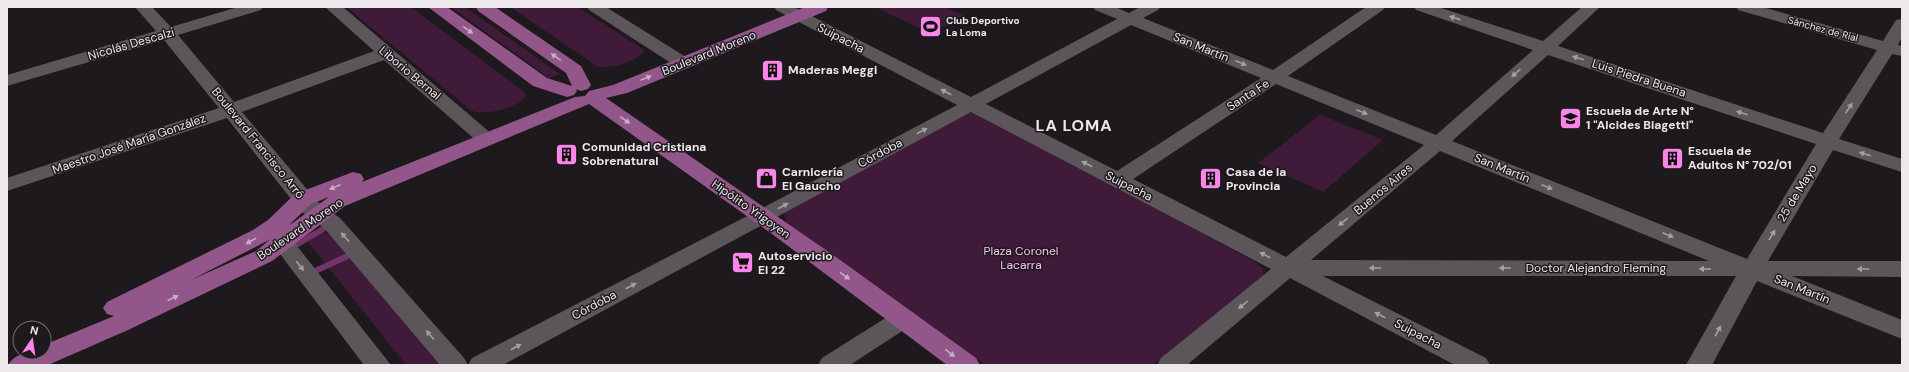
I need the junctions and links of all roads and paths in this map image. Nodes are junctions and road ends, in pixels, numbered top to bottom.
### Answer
1 (143, 7) edge
2 (256, 7) edge
3 (333, 7) edge
4 (436, 7) edge
5 (484, 7) edge
6 (595, 7) edge
7 (820, 7) edge
8 (1101, 7) edge
9 (1152, 7) edge
10 (1377, 7) edge
11 (1422, 7) edge
12 (1592, 7) edge
13 (1744, 7) edge
14 (789, 10) edge
15 (1130, 19) junction
16 (1902, 24) edge
17 (168, 34) junction
18 (1545, 47) junction
19 (1895, 49) edge
20 (386, 53) junction
21 (676, 59) junction
22 (1275, 77) junction
23 (7, 81) edge
24 (581, 93) junction
25 (971, 104) junction
26 (231, 110) junction
27 (482, 134) junction
28 (1828, 141) junction
29 (1438, 143) junction
30 (1902, 166) edge
31 (1117, 180) junction
32 (7, 185) edge
33 (312, 207) junction
34 (762, 217) junction
35 (282, 232) junction
36 (1289, 268) junction
37 (1752, 269) junction
38 (1902, 269) edge
39 (904, 318) junction
40 (1902, 330) edge
41 (52, 339) edge
42 (22, 365) edge
43 (378, 365) edge
44 (455, 365) edge
45 (481, 365) edge
46 (831, 365) edge
47 (966, 365) edge
48 (1170, 365) edge
49 (1477, 365) edge
50 (1699, 365) edge

1 - 17 street, Boulevard Francisco Arró
2 - 17 street, Nicolás Descalzi
3 - 20 street, Liborio Bernal
4 -> 24 main road, Hipólito Yrigoyen
24 -> 5 main road, Hipólito Yrigoyen
6 - 21 street
7 - 14 main road, Boulevard Moreno
8 - 15 street, San Martín
9 - 15 street, Córdoba
10 - 22 street, Santa Fe
18 -> 11 street, Luis Piedra Buena
12 - 18 street, Buenos Aires
13 - 19 street, Sánchez de Rial
14 - 21 main road, Boulevard Moreno
25 -> 14 street, Suipacha
15 -> 22 street, San Martín
15 - 25 street, Córdoba
16 - 19 street, 25 de Mayo
17 - 23 street, Nicolás Descalzi
17 - 26 street, Boulevard Francisco Arró
28 -> 18 street, Luis Piedra Buena
18 -> 29 street, Buenos Aires
28 -> 19 street, 25 de Mayo
20 - 26 street, Maestro José María González
20 - 27 street, Liborio Bernal
21 - 24 main road, Boulevard Moreno
22 -> 29 street, San Martín
22 - 31 street, Santa Fe
24 - 27 main road, Boulevard Moreno
24 -> 34 main road, Hipólito Yrigoyen
31 -> 25 street, Suipacha
34 -> 25 street, Córdoba
26 - 32 street, Maestro José María González
26 - 33 street, Boulevard Francisco Arró
27 - 33 main road, Boulevard Moreno
30 -> 28 street, Luis Piedra Buena
37 -> 28 street, 25 de Mayo
29 -> 36 street, Buenos Aires
29 -> 37 street, San Martín
36 -> 31 street, Suipacha
33 - 35 main road, Boulevard Moreno
44 -> 33 street, Boulevard Francisco Arró
34 -> 39 main road, Hipólito Yrigoyen
45 -> 34 street, Córdoba
35 -> 41 main road, Boulevard Moreno
42 -> 35 main road, Boulevard Moreno
35 -> 43 street
37 -> 36 street, Doctor Alejandro Fleming
36 -> 48 street, Buenos Aires
49 -> 36 street, Suipacha
38 -> 37 street, Doctor Alejandro Fleming
37 - 40 street, San Martín
50 -> 37 street, 25 de Mayo
39 - 46 street
39 -> 47 main road, Hipólito Yrigoyen

